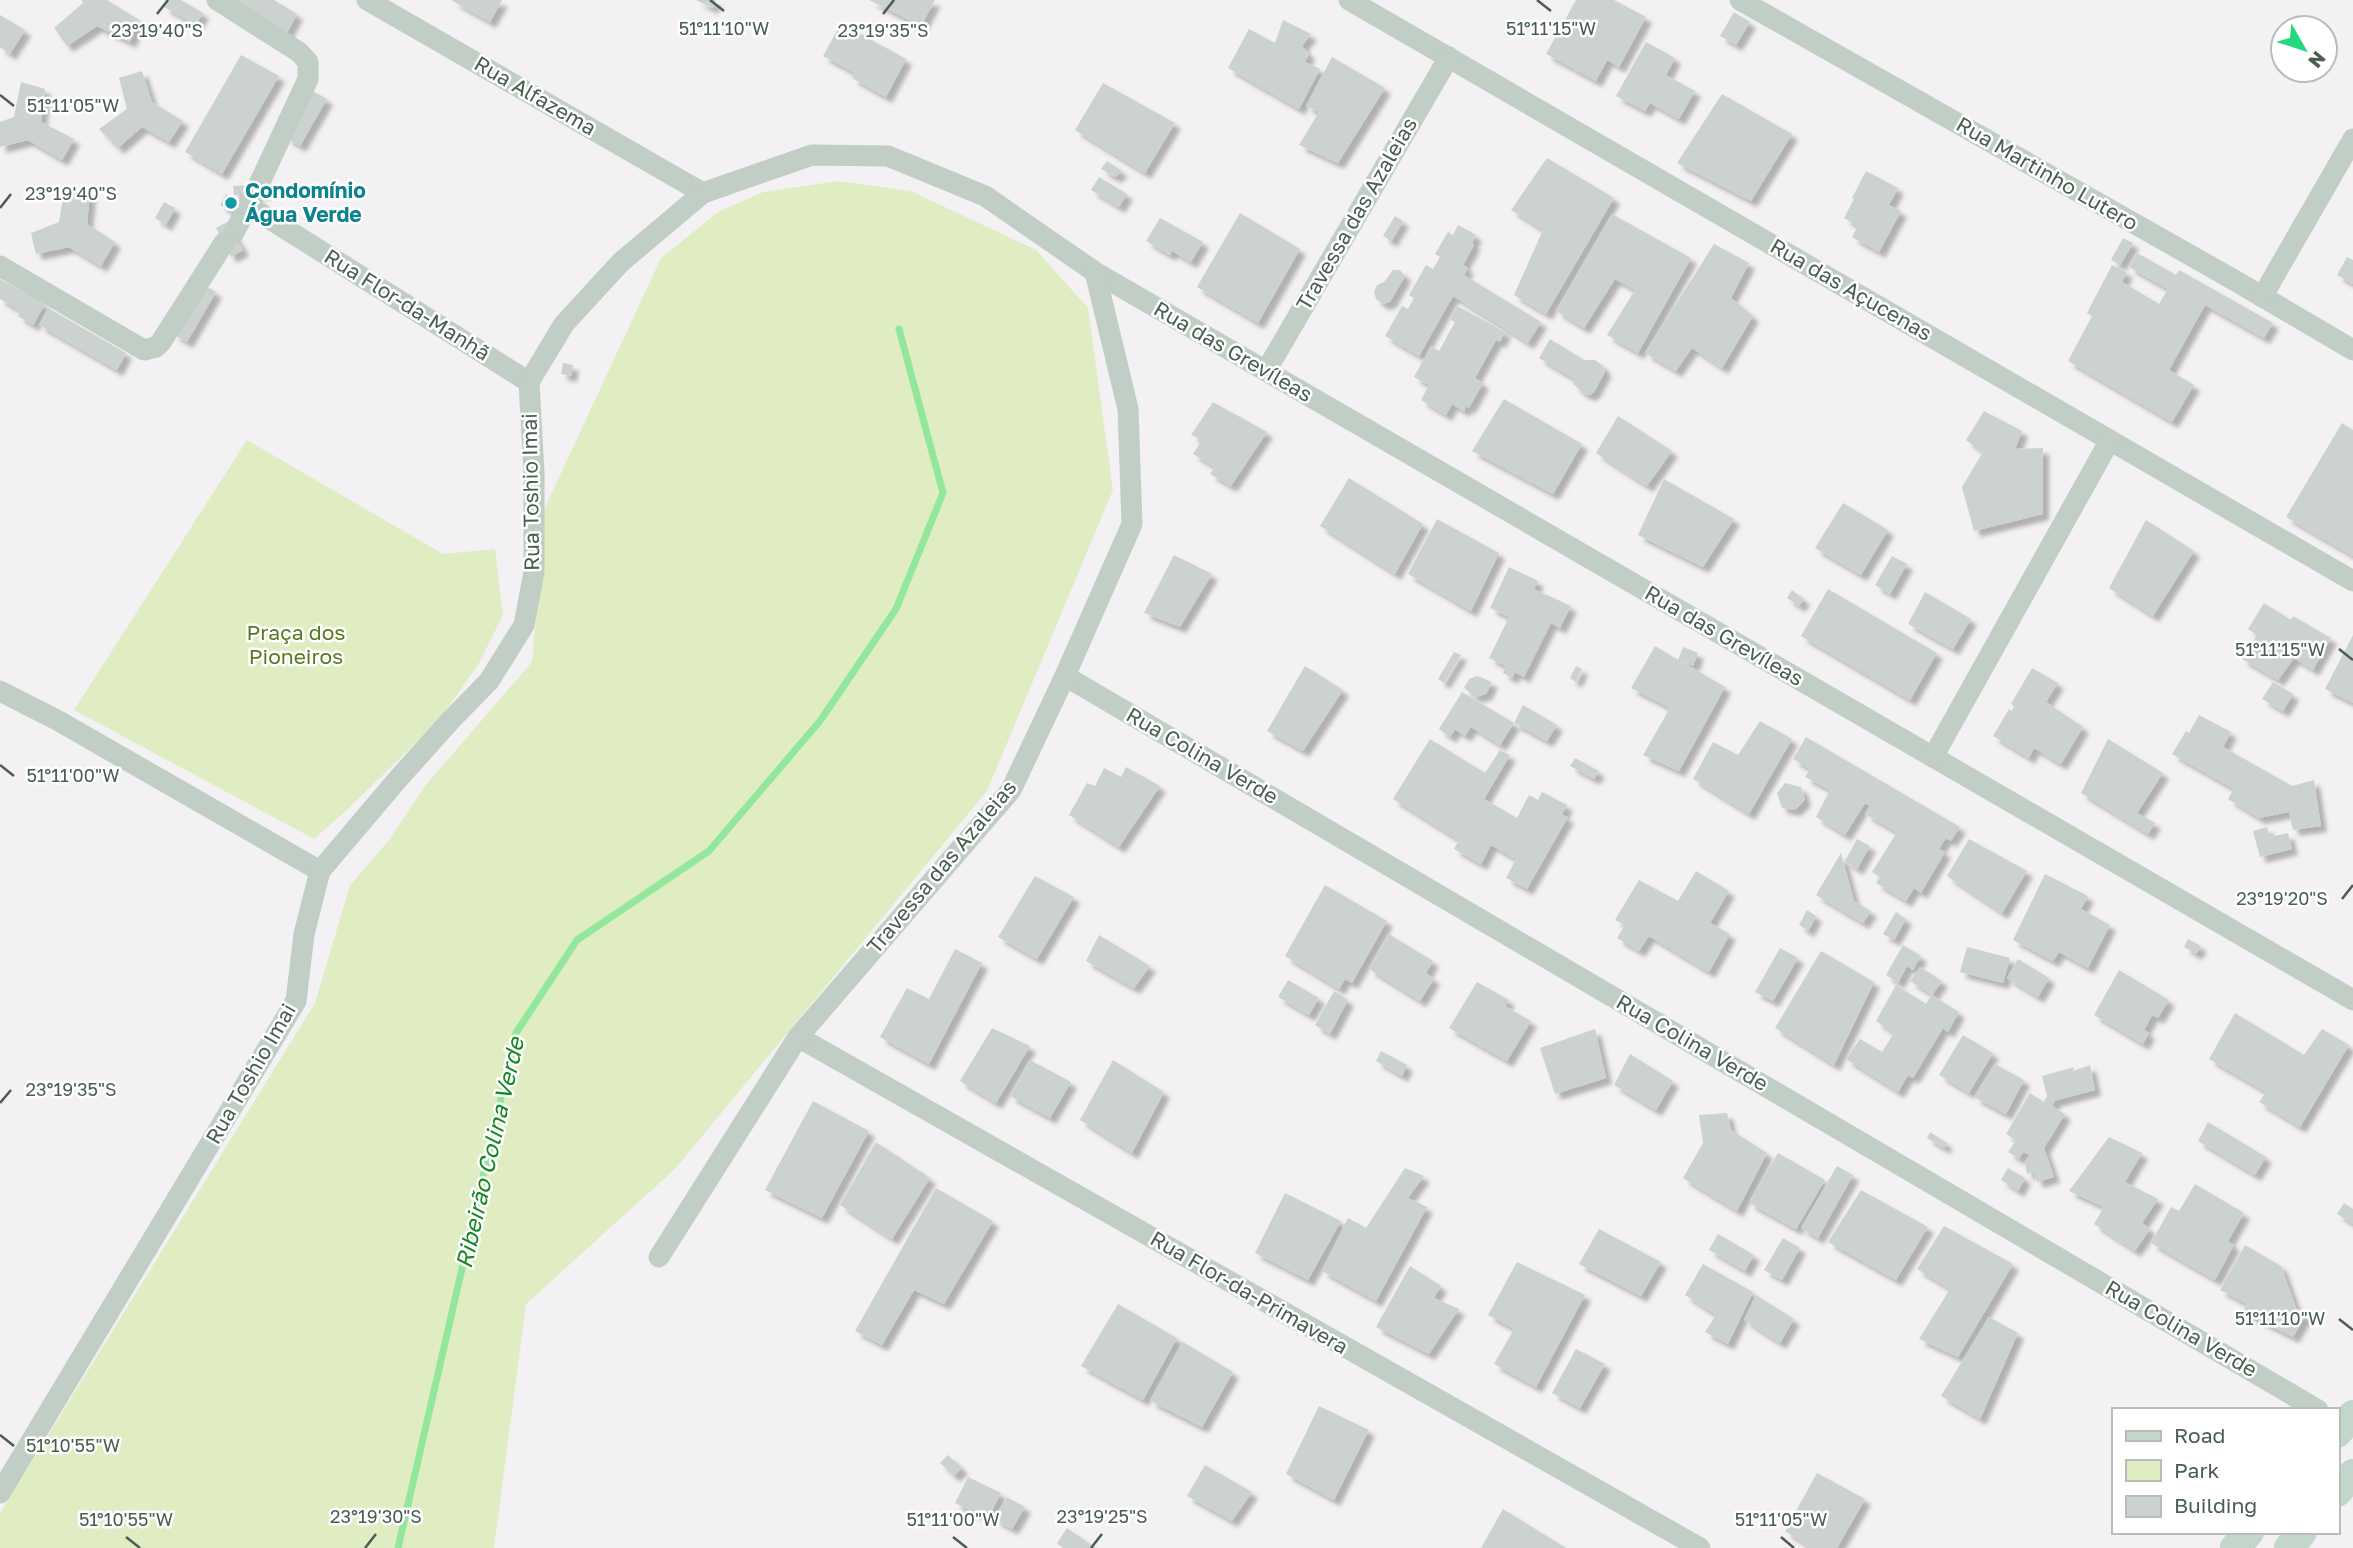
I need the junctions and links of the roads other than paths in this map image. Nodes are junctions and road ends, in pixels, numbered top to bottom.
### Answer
1 (217, 0) edge
2 (1349, 0) edge
3 (1740, 0) edge
4 (378, 3) edge
5 (1449, 57) junction
6 (2353, 139) edge
7 (703, 193) junction
8 (254, 195) junction
9 (0, 266) edge
10 (1095, 272) junction
11 (2262, 296) junction
12 (2353, 351) edge
13 (1266, 371) junction
14 (529, 382) junction
15 (2110, 440) junction
16 (2353, 581) edge
17 (1065, 676) junction
18 (0, 691) edge
19 (1933, 757) junction
20 (320, 871) junction
21 (2353, 1000) edge
22 (798, 1037) junction
23 (659, 1258) dead end
24 (2315, 1408) edge
25 (2353, 1474) edge
26 (2339, 1490) edge
27 (0, 1493) edge
28 (2247, 1534) edge
29 (2300, 1534) edge
30 (1700, 1548) edge
31 (2235, 1548) edge
32 (2289, 1548) edge

1 - 8 street
2 - 5 street, Rua das Açucenas
3 - 11 street, Rua Martinho Lutero
4 - 7 street, Rua Alfazema
5 - 13 street, Travessa das Azaleias
5 - 15 street, Rua das Açucenas
6 - 11 street
7 - 10 street, Rua das Grevíleas
7 - 14 street
8 - 9 street
8 - 14 street, Rua Flor-da-Manhã
10 - 13 street, Rua das Grevíleas
10 - 17 street, Travessa das Azaleias
11 - 12 street, Rua Martinho Lutero
13 - 19 street, Rua das Grevíleas
14 - 20 street, Rua Toshio Imai
15 - 16 street, Rua das Açucenas
15 - 19 street
17 - 22 street, Travessa das Azaleias
17 - 24 street, Rua Colina Verde
18 - 20 street
19 - 21 street, Rua das Grevíleas
20 - 27 street, Rua Toshio Imai
22 - 23 street, Travessa das Azaleias
22 - 30 street, Rua Flor-da-Primavera
25 - 26 main road
28 - 31 main road
29 - 32 main road

